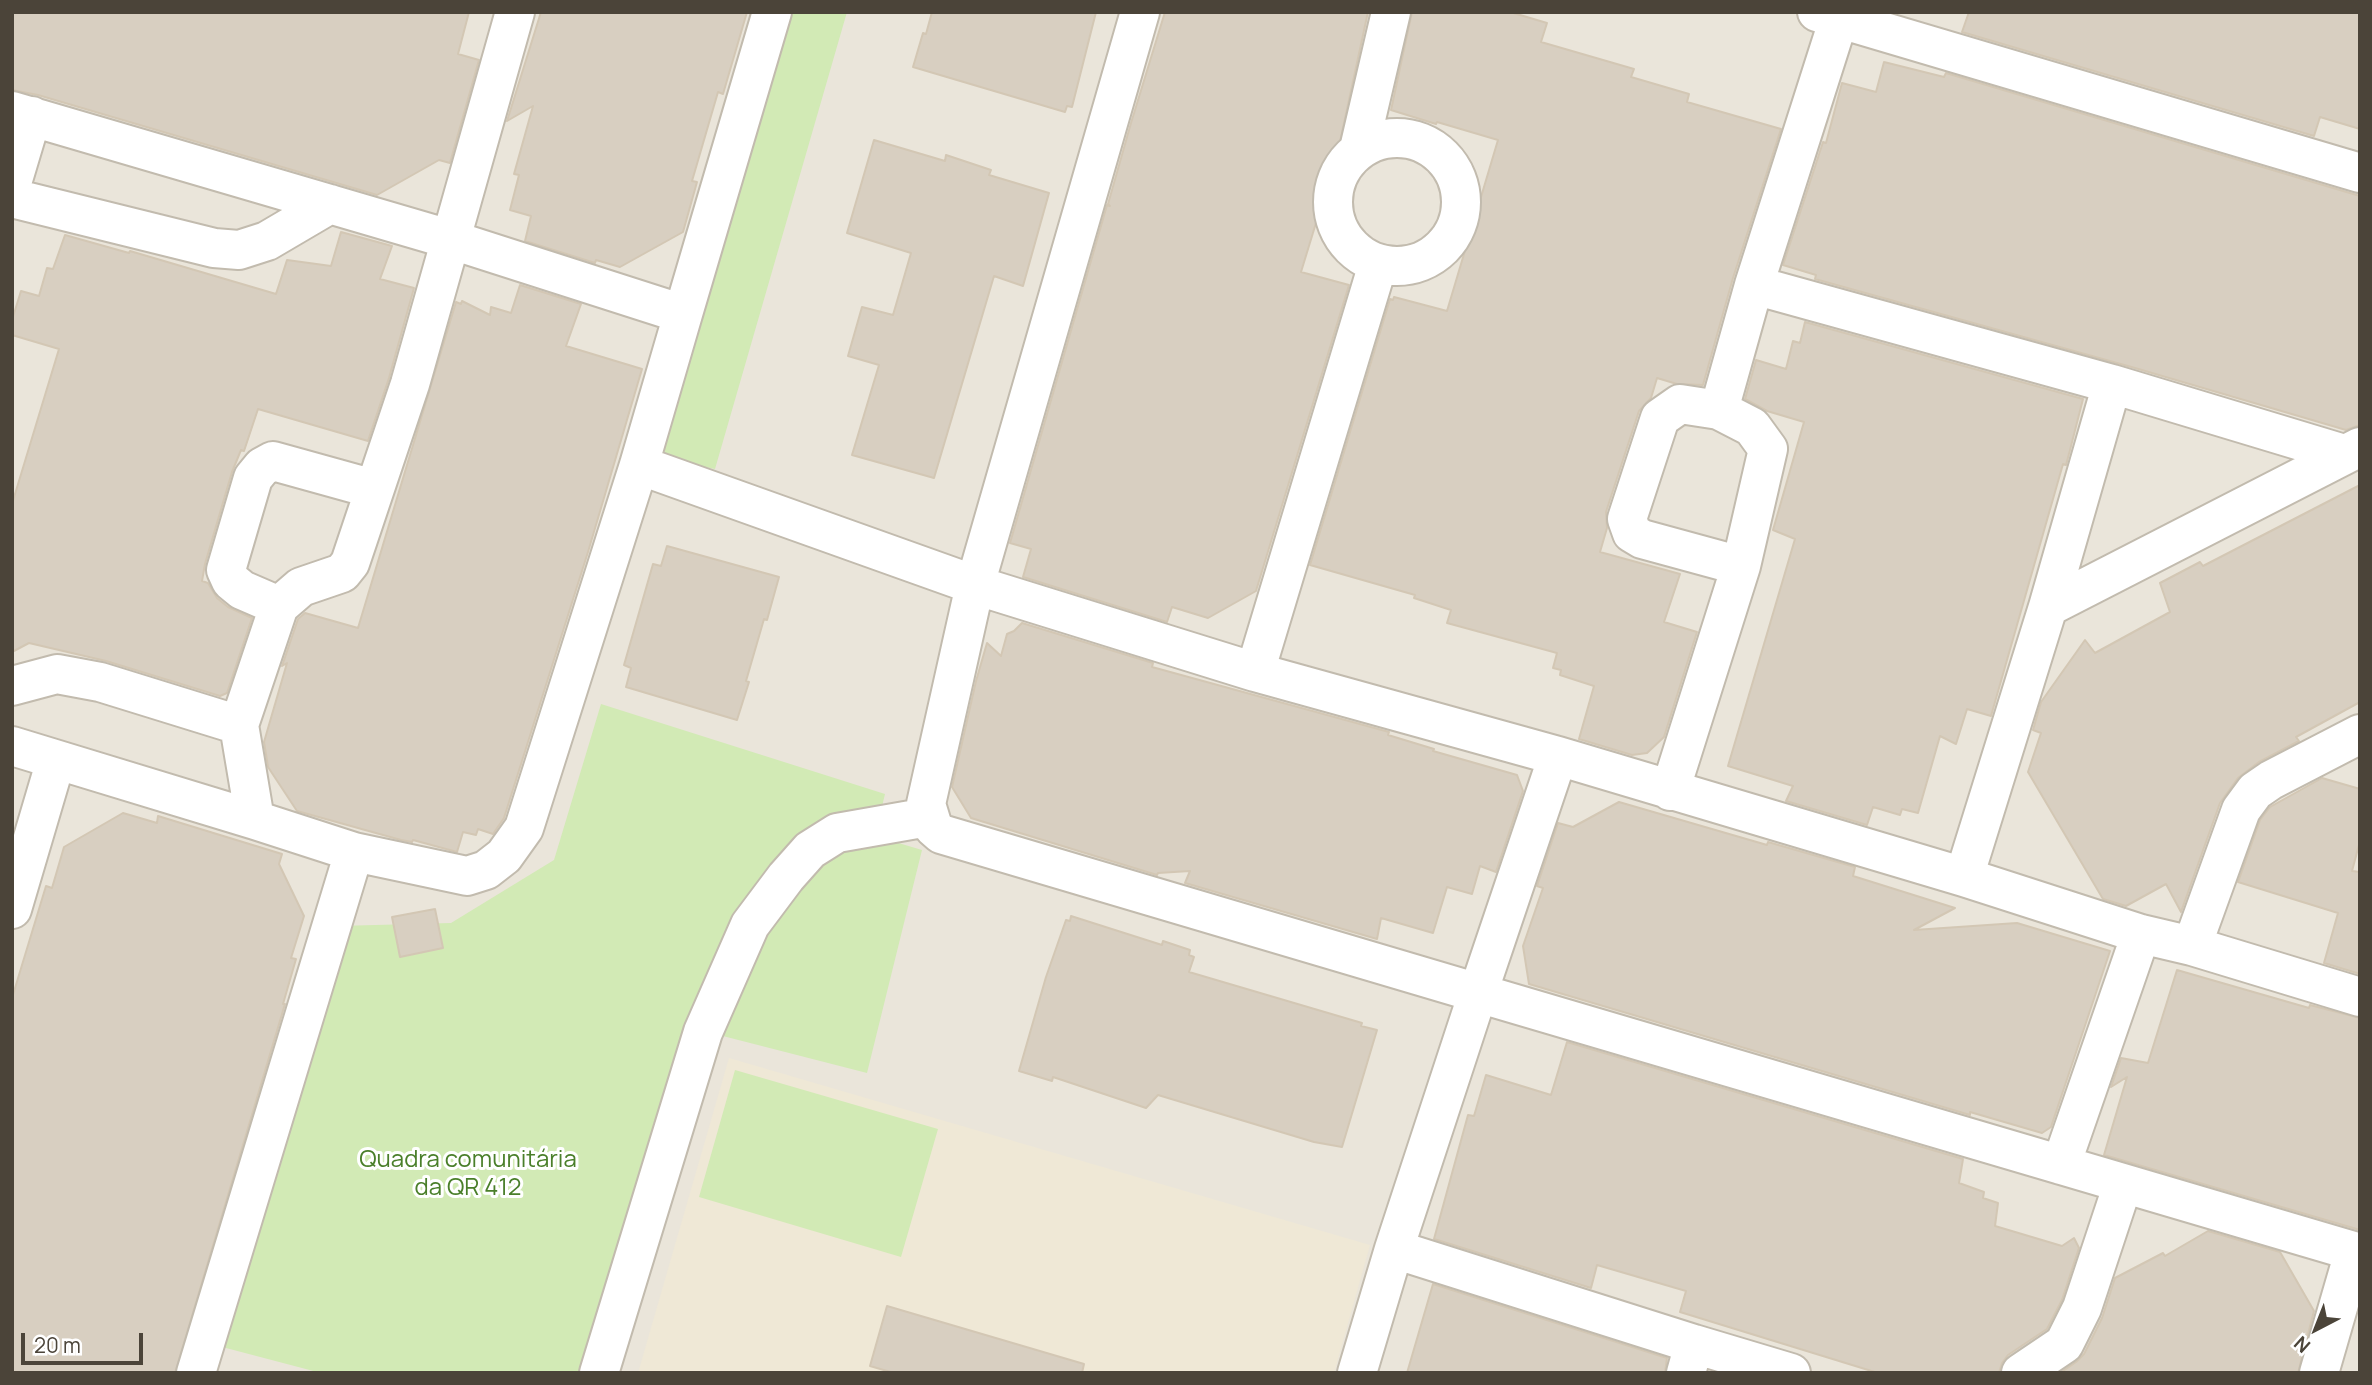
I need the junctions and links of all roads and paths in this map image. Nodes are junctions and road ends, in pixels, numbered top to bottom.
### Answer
1 (515, 12) edge
2 (772, 12) edge
3 (1140, 12) edge
4 (1391, 12) edge
5 (1833, 15) edge
6 (22, 113) edge
7 (1359, 149) junction
8 (2360, 173) edge
9 (12, 183) edge
10 (12, 198) edge
11 (330, 204) junction
12 (449, 239) junction
13 (1378, 264) junction
14 (1754, 285) junction
15 (683, 314) junction
16 (2112, 384) junction
17 (1719, 410) junction
18 (2352, 451) edge
19 (639, 465) junction
20 (374, 489) junction
21 (1741, 566) junction
22 (975, 585) junction
23 (279, 606) junction
24 (2048, 607) junction
25 (1255, 672) junction
26 (12, 686) edge
27 (239, 725) junction
28 (2360, 734) edge
29 (12, 746) edge
30 (1558, 756) junction
31 (55, 760) junction
32 (1670, 791) junction
33 (928, 817) junction
34 (256, 820) junction
35 (354, 852) junction
36 (1964, 877) junction
37 (12, 909) edge
38 (2141, 934) junction
39 (2192, 946) junction
40 (1478, 993) junction
41 (2360, 997) edge
42 (2061, 1165) junction
43 (2123, 1184) junction
44 (1394, 1249) junction
45 (2357, 1253) edge
46 (1690, 1358) edge
47 (196, 1373) edge
48 (599, 1373) edge
49 (1357, 1373) edge
50 (1791, 1373) edge
51 (2021, 1373) edge
52 (2319, 1373) edge

1 - 12 street
2 - 15 street
3 - 22 street
4 - 7 street
5 - 8 street
5 - 14 street
6 - 9 street
6 - 11 street
7 - 13 street
7 - 13 street
10 - 11 street
11 - 12 street
12 - 15 street
12 - 20 street
13 - 25 street
14 - 16 street
14 - 17 street
15 - 19 street
16 - 18 street
16 - 24 street
17 - 21 street
17 - 21 street
18 - 24 street
19 - 22 street
19 - 35 street
20 - 23 street
20 - 23 street
21 - 32 street
22 - 25 street
22 - 33 street
23 - 27 street
24 - 36 street
25 - 30 street
26 - 27 street
27 - 34 street
28 - 39 street
29 - 31 street
30 - 32 street
30 - 40 street
31 - 34 street
31 - 37 street
32 - 36 street
33 - 40 street
33 - 48 street
34 - 35 street
35 - 47 street
36 - 38 street
38 - 39 street
38 - 42 street
39 - 41 street
40 - 42 street
40 - 44 street
42 - 43 street
43 - 45 street
43 - 51 street
44 - 46 street
44 - 49 street
45 - 52 street
46 - 50 street

